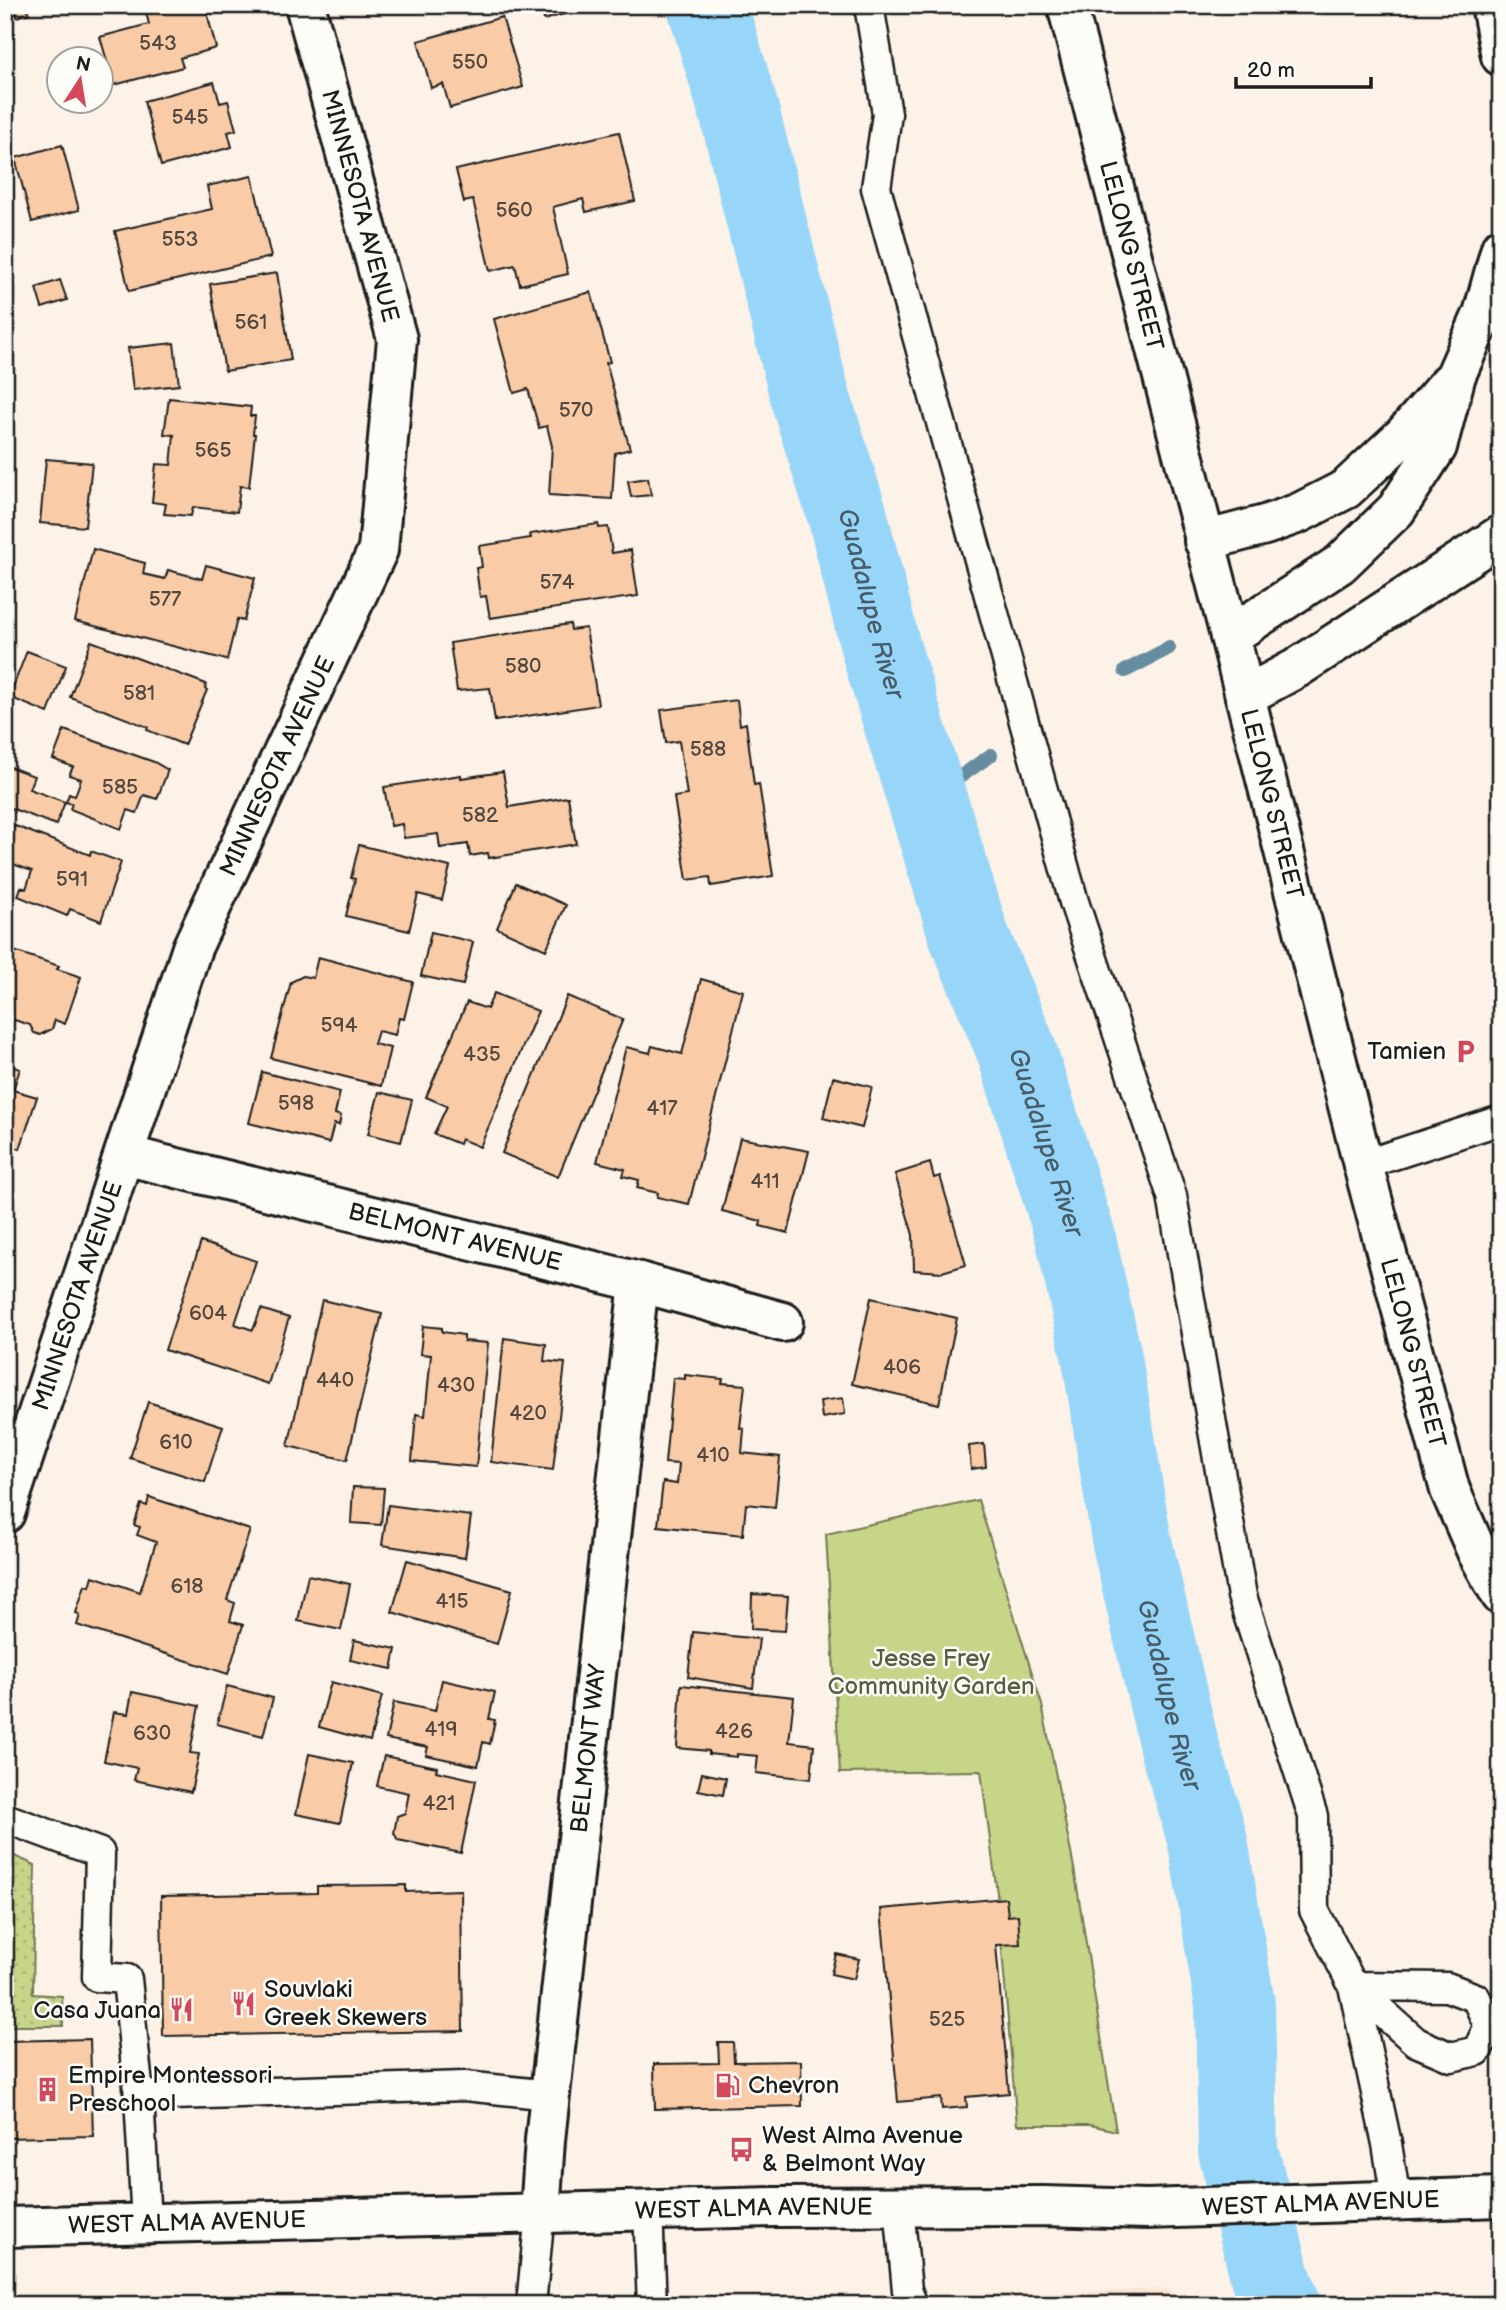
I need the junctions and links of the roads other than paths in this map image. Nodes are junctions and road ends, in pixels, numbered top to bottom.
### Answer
1 (305, 5) edge
2 (869, 5) edge
3 (1067, 5) edge
4 (1491, 5) edge
5 (1501, 56) edge
6 (1501, 248) edge
7 (1455, 375) junction
8 (1501, 535) edge
9 (1204, 541) junction
10 (1230, 636) junction
11 (1245, 696) junction
12 (1501, 1120) edge
13 (124, 1155) junction
14 (1363, 1165) junction
15 (639, 1282) junction
16 (783, 1322) dead end
17 (5, 1513) edge
18 (1501, 1595) edge
19 (5, 1818) edge
20 (550, 2095) junction
21 (139, 2096) junction
22 (1501, 2197) edge
23 (1384, 2201) junction
24 (899, 2206) junction
25 (648, 2210) junction
26 (540, 2213) junction
27 (146, 2222) junction
28 (5, 2227) edge
29 (531, 2305) edge
30 (652, 2305) edge
31 (913, 2305) edge

1 - 13 main road, MINNESOTA AVENUE
2 - 23 lane
3 - 9 main road, LELONG STREET
4 - 5 main road
6 - 7 main road
7 - 9 main road
7 - 10 main road
8 - 11 main road
9 - 10 main road, LELONG STREET
10 - 11 main road, LELONG STREET
11 - 14 main road, LELONG STREET
12 - 14 lane
13 - 15 main road, BELMONT AVENUE
13 - 17 main road, MINNESOTA AVENUE
14 - 18 main road, LELONG STREET
15 - 16 main road, BELMONT AVENUE
15 - 20 main road, BELMONT WAY
19 - 21 lane
20 - 21 lane
20 - 26 main road, BELMONT WAY
21 - 27 lane
22 - 23 main road, WEST ALMA AVENUE
23 - 24 main road, WEST ALMA AVENUE
24 - 25 main road, WEST ALMA AVENUE
24 - 31 lane
25 - 26 main road, WEST ALMA AVENUE
25 - 30 lane
26 - 27 main road, WEST ALMA AVENUE
26 - 29 lane
27 - 28 main road, WEST ALMA AVENUE

